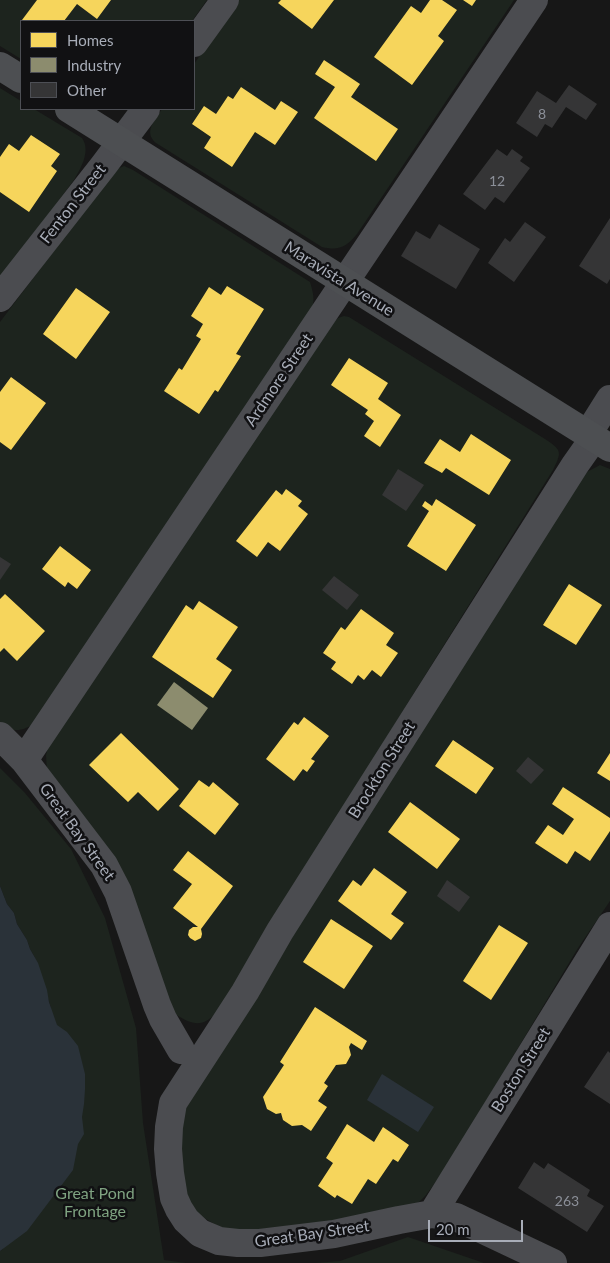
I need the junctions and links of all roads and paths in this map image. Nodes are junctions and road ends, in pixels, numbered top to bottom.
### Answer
1 (225, 0) edge
2 (534, 0) edge
3 (195, 42) edge
4 (0, 66) edge
5 (20, 78) edge
6 (71, 110) edge
7 (145, 110) edge
8 (121, 141) junction
9 (345, 282) junction
10 (0, 298) edge
11 (610, 399) edge
12 (597, 440) edge
13 (0, 736) edge
14 (24, 760) junction
15 (610, 926) edge
16 (181, 1050) dead end
17 (173, 1103) joint
18 (432, 1214) junction
19 (554, 1263) edge

1 - 3 street
2 - 9 street, Ardmore Street
4 - 5 main road
6 - 8 main road, Maravista Avenue
7 - 8 street, Fenton Street
8 - 9 main road, Maravista Avenue
8 - 10 street, Fenton Street
9 - 12 main road, Maravista Avenue
9 - 14 street, Ardmore Street
11 - 12 street, Brockton Street
12 - 17 street, Brockton Street
13 - 14 street, Great Bay Street
14 - 16 street, Great Bay Street
15 - 18 street, Boston Street
17 - 18 street, Great Bay Street
18 - 19 street, Great Bay Street

